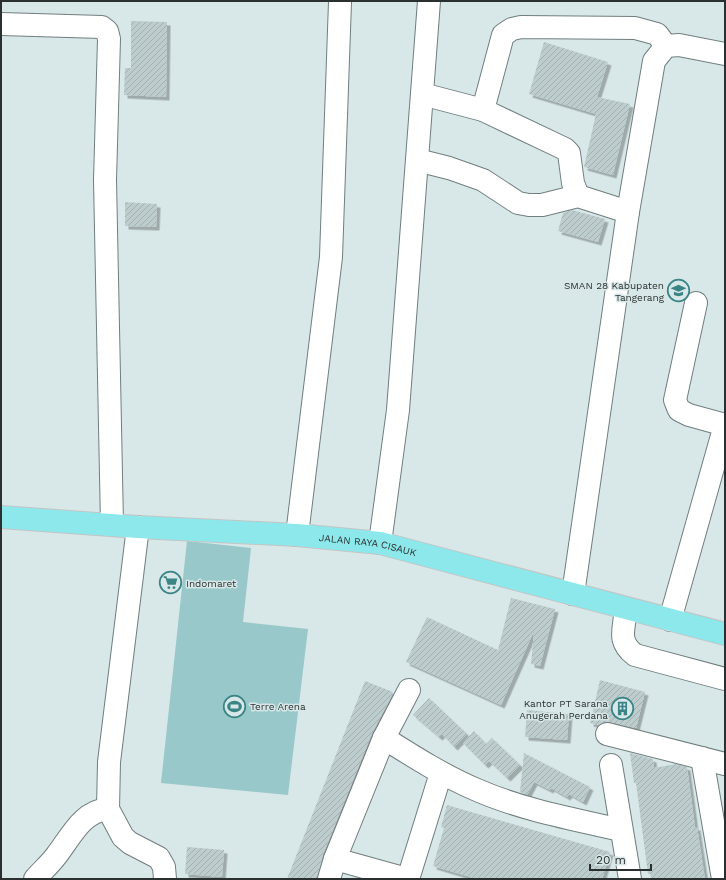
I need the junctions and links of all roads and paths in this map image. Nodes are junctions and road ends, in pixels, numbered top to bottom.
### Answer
1 (430, 1) edge
2 (340, 2) edge
3 (1, 24) edge
4 (666, 46) junction
5 (725, 54) edge
6 (422, 94) junction
7 (483, 110) junction
8 (418, 160) junction
9 (578, 196) junction
10 (628, 212) junction
11 (696, 303) dead end
12 (1, 517) edge
13 (112, 524) junction
14 (138, 528) junction
15 (297, 536) junction
16 (380, 543) junction
17 (573, 594) junction
18 (626, 609) junction
19 (670, 620) junction
20 (725, 634) edge
21 (725, 679) edge
22 (409, 690) dead end
23 (607, 734) dead end
24 (384, 738) junction
25 (702, 758) junction
26 (725, 764) edge
27 (610, 765) dead end
28 (442, 774) junction
29 (108, 809) junction
30 (621, 830) junction
31 (332, 869) edge
32 (35, 879) edge
33 (165, 879) edge
34 (407, 879) edge
35 (630, 879) edge
36 (723, 879) edge

1 - 6 street
2 - 15 street
3 - 13 street
4 - 5 street
4 - 7 street
4 - 10 street
6 - 7 street
6 - 8 street
7 - 9 street
8 - 9 street
8 - 16 street
9 - 10 street
10 - 17 street
11 - 19 street
12 - 13 main road, JALAN RAYA CISAUK
13 - 14 main road, JALAN RAYA CISAUK
14 - 15 main road, JALAN RAYA CISAUK
14 - 29 street
15 - 16 main road, JALAN RAYA CISAUK
16 - 17 main road, JALAN RAYA CISAUK
17 - 18 main road, JALAN RAYA CISAUK
18 - 19 main road, JALAN RAYA CISAUK
18 - 21 street
19 - 20 main road, JALAN RAYA CISAUK
22 - 24 street
23 - 25 street
24 - 28 street
24 - 31 street
25 - 26 street
25 - 36 street
27 - 30 street
28 - 30 street
28 - 34 street
29 - 32 street
29 - 33 street
30 - 35 street
31 - 34 street

